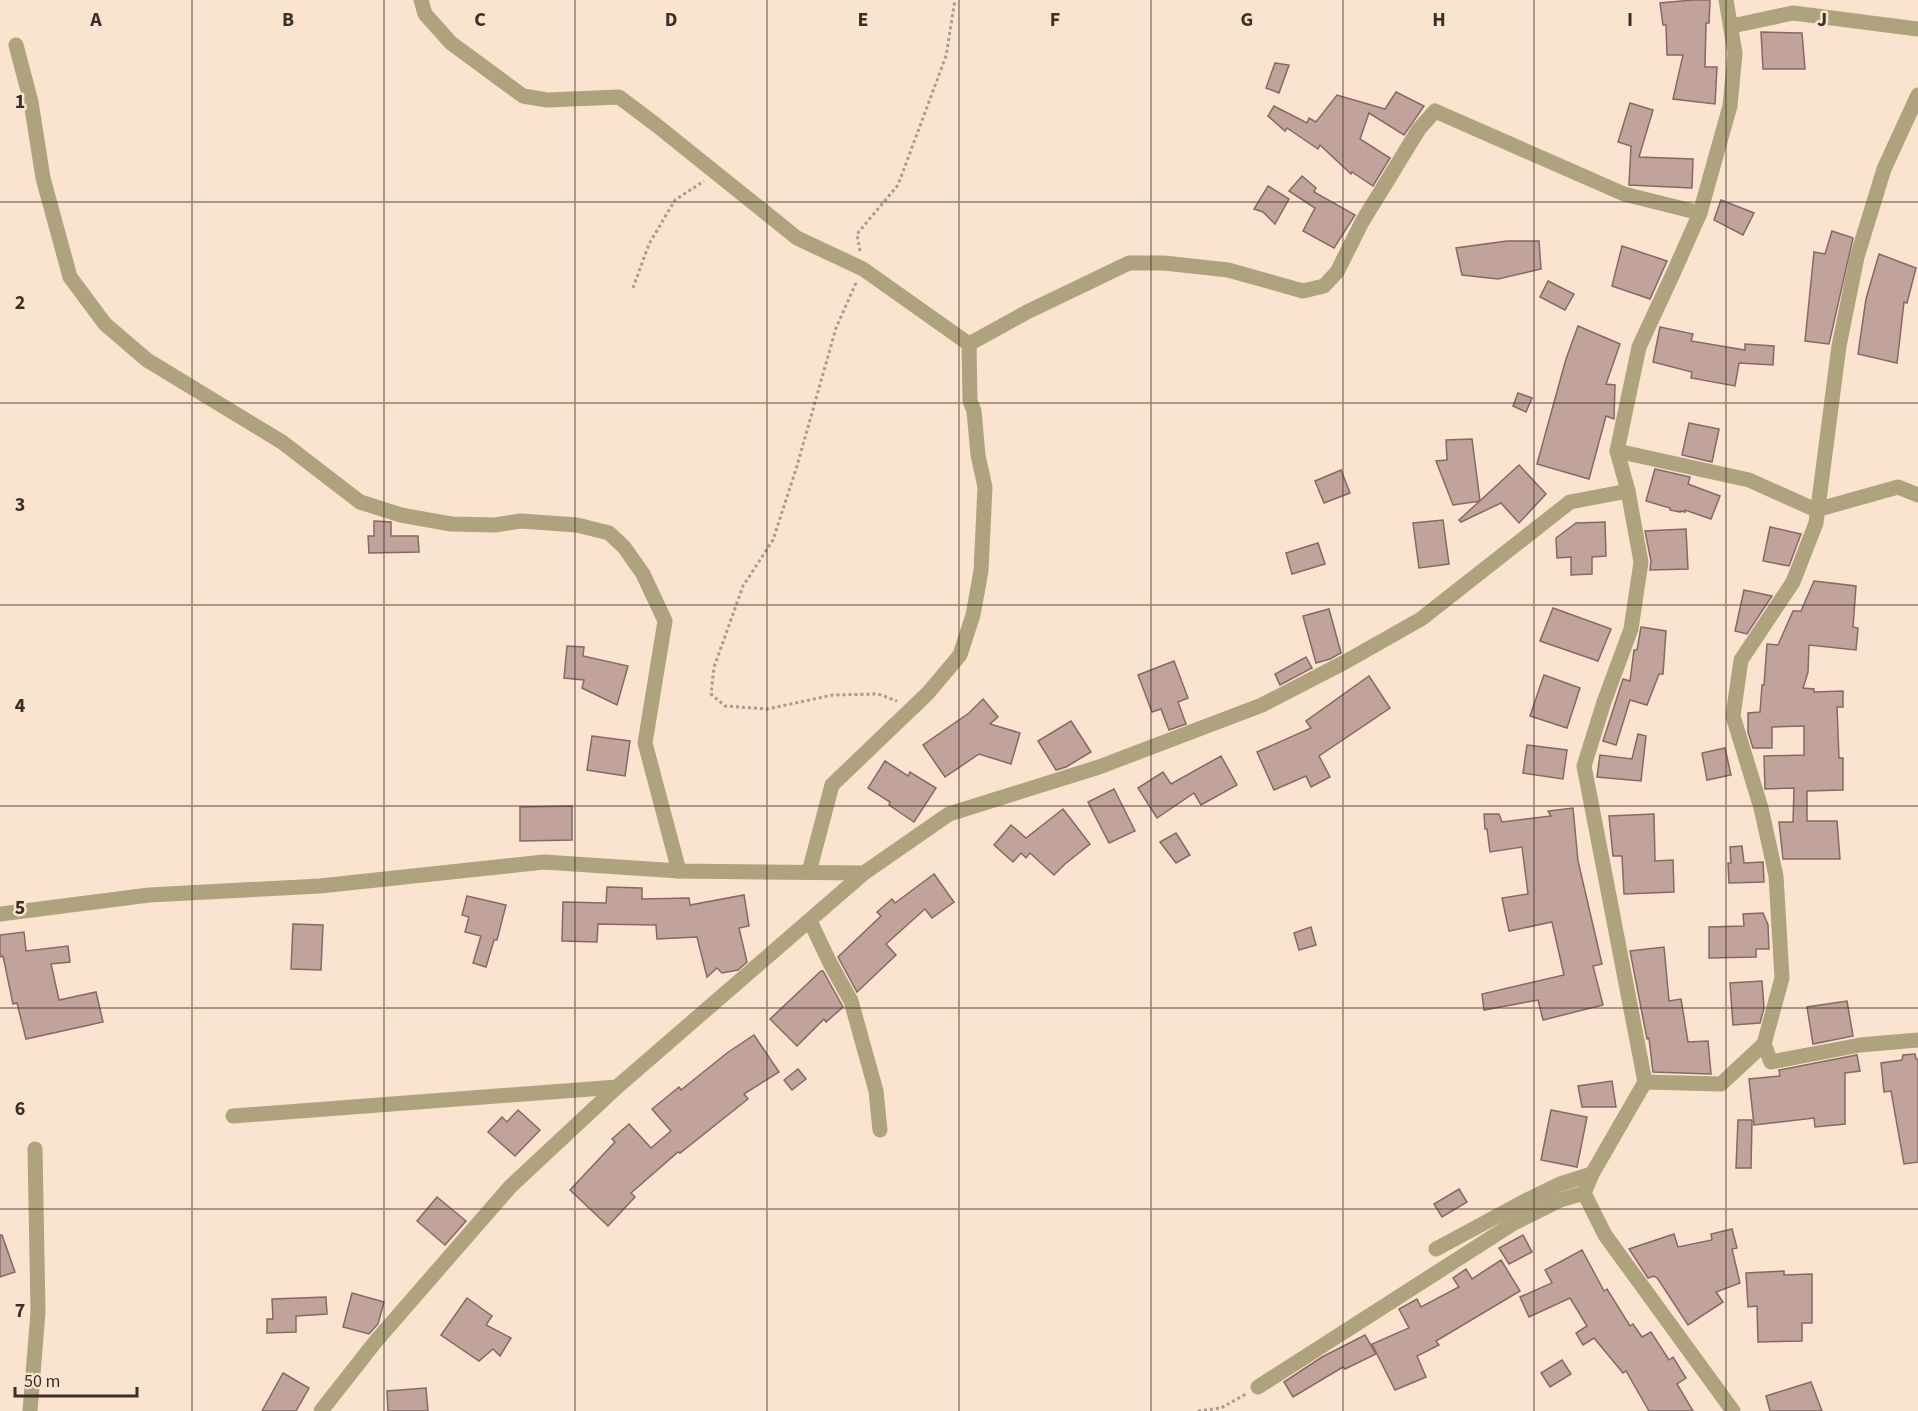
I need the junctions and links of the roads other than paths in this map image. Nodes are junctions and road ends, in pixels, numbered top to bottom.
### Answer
1 (421, 0) edge
2 (1726, 0) edge
3 (1732, 26) junction
4 (1918, 28) edge
5 (16, 45) dead end
6 (1918, 95) edge
7 (1700, 213) junction
8 (969, 344) junction
9 (1617, 451) junction
10 (1628, 490) junction
11 (1918, 495) edge
12 (1816, 510) junction
13 (679, 871) junction
14 (809, 872) junction
15 (864, 873) junction
16 (0, 914) edge
17 (810, 921) junction
18 (1918, 1040) edge
19 (1764, 1044) junction
20 (1645, 1082) junction
21 (617, 1087) junction
22 (233, 1116) dead end
23 (880, 1130) dead end
24 (35, 1149) dead end
25 (1592, 1174) junction
26 (1584, 1193) junction
27 (1436, 1249) dead end
28 (1258, 1387) road end
29 (30, 1411) edge
30 (321, 1411) edge
31 (1733, 1411) edge

1 - 8 street
2 - 3 street
3 - 4 street
3 - 7 street
5 - 13 street
6 - 12 street
7 - 8 street
7 - 9 street
8 - 14 street
9 - 10 street
9 - 12 street
10 - 15 street
10 - 20 street
11 - 12 street
12 - 19 street
13 - 14 street
13 - 16 street
14 - 15 street
15 - 17 street
17 - 21 street
17 - 23 street
18 - 19 street
19 - 20 street
20 - 25 street
21 - 22 street
21 - 30 street
24 - 29 street
25 - 26 street
25 - 27 street
26 - 28 street
26 - 31 street

